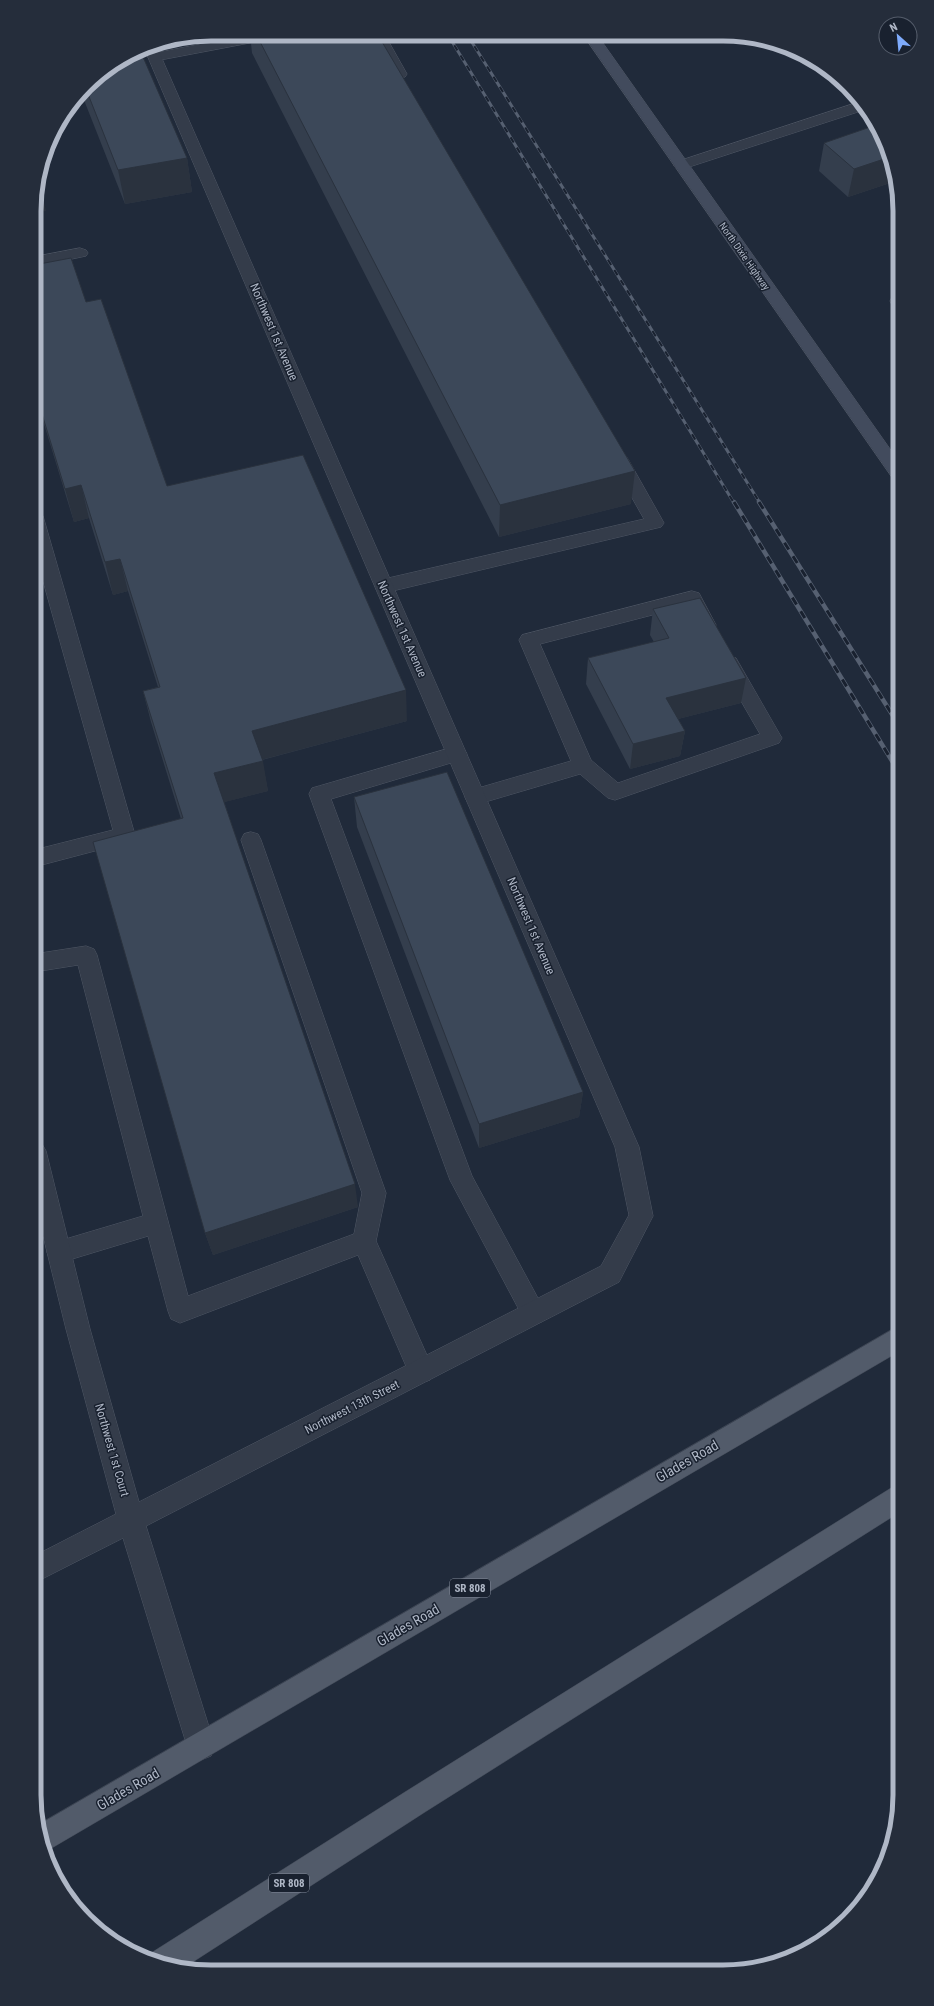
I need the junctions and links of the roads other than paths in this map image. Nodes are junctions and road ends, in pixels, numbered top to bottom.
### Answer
1 (225, 41) edge
2 (381, 41) edge
3 (594, 41) edge
4 (152, 51) edge
5 (156, 51) edge
6 (409, 90) edge
7 (857, 107) edge
8 (680, 165) junction
9 (80, 254) dead end
10 (41, 261) edge
11 (612, 448) edge
12 (893, 466) edge
13 (41, 543) edge
14 (384, 586) junction
15 (457, 754) junction
16 (583, 765) junction
17 (475, 797) junction
18 (250, 840) dead end
19 (41, 857) edge
20 (41, 962) edge
21 (41, 1180) edge
22 (641, 1216) joint
23 (156, 1223) junction
24 (364, 1241) junction
25 (58, 1252) junction
26 (534, 1313) junction
27 (893, 1341) edge
28 (421, 1371) junction
29 (893, 1501) edge
30 (131, 1520) junction
31 (41, 1566) edge
32 (201, 1746) junction
33 (46, 1836) edge
34 (169, 1960) edge

1 - 5 street
2 - 6 street
3 - 8 main road, North Dixie Highway
4 - 14 street, Northwest 1st Avenue
7 - 8 street
8 - 12 main road, North Dixie Highway
9 - 10 street
11 - 14 street
13 - 19 street
14 - 15 street, Northwest 1st Avenue
15 - 17 street, Northwest 1st Avenue
15 - 26 street
16 - 16 street
16 - 17 street
17 - 22 street, Northwest 1st Avenue
18 - 24 street
20 - 23 street
21 - 25 street, Northwest 1st Court
22 - 26 street, Northwest 13th Street
23 - 24 street
23 - 25 street
24 - 28 street
25 - 30 street, Northwest 1st Court
26 - 28 street, Northwest 13th Street
27 - 32 main road, Glades Road / SR 808
28 - 30 street, Northwest 13th Street
29 - 34 main road, SR 808
30 - 31 street, Northwest 13th Street
30 - 32 street, Northwest 1st Court
32 - 33 main road, Glades Road / SR 808

